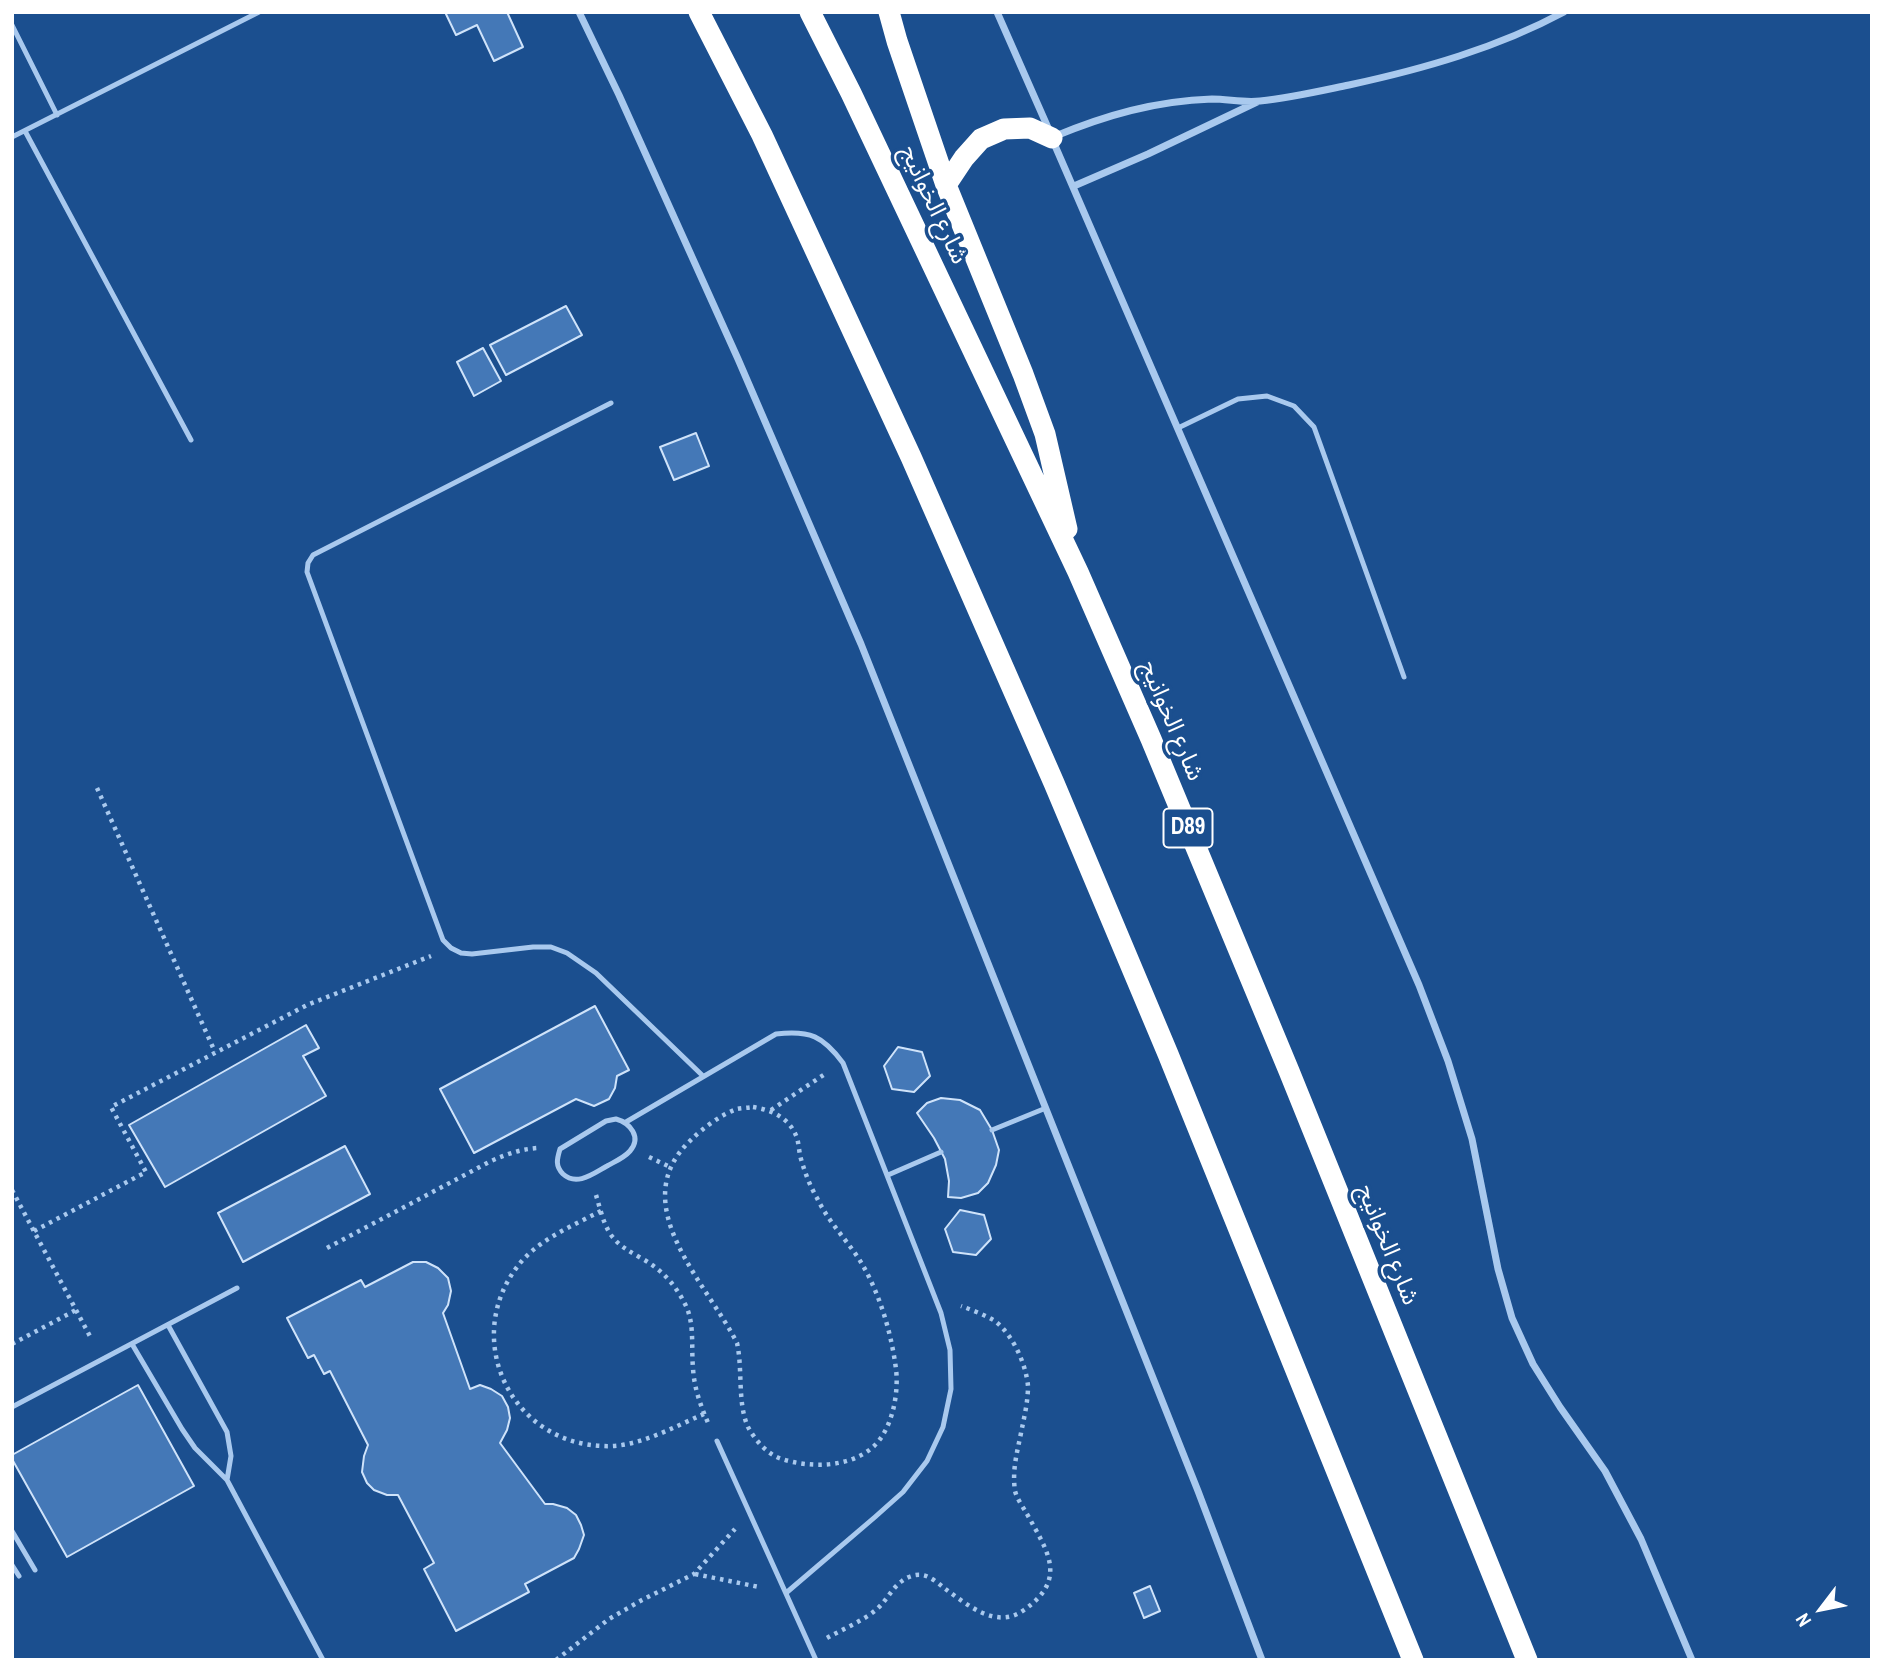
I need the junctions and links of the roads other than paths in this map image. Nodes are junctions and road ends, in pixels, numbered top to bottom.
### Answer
1 (259, 12) edge
2 (579, 12) edge
3 (699, 12) edge
4 (810, 12) edge
5 (889, 12) edge
6 (997, 12) edge
7 (1564, 12) edge
8 (12, 25) edge
9 (1257, 102) junction
10 (57, 115) junction
11 (25, 131) junction
12 (12, 138) edge
13 (1052, 138) junction
14 (946, 185) junction
15 (1073, 186) junction
16 (611, 403) dead end
17 (1178, 428) junction
18 (191, 440) dead end
19 (1078, 572) junction
20 (1404, 677) dead end
21 (703, 1076) junction
22 (1046, 1108) junction
23 (626, 1122) junction
24 (992, 1130) dead end
25 (941, 1152) dead end
26 (888, 1175) junction
27 (237, 1288) dead end
28 (168, 1325) junction
29 (132, 1344) junction
30 (12, 1407) edge
31 (717, 1441) road end
32 (227, 1480) junction
33 (12, 1531) edge
34 (12, 1565) edge
35 (34, 1570) dead end
36 (19, 1576) dead end
37 (786, 1593) junction
38 (323, 1660) edge
39 (816, 1660) edge
40 (1262, 1660) edge
41 (1412, 1660) edge
42 (1527, 1660) edge
43 (1692, 1660) edge

1 - 10 lane
2 - 22 street
3 - 41 highway
4 - 19 highway, شارع الخوانيج / D89
5 - 14 highway
6 - 13 street
7 - 9 street
8 - 10 lane
9 - 13 street
9 - 15 street
10 - 11 lane
11 - 12 lane
11 - 18 lane
13 - 14 highway
13 - 15 street
14 - 19 highway
15 - 17 street
16 - 21 lane
17 - 20 lane
17 - 43 street
19 - 42 highway, شارع الخوانيج / D89
21 - 23 lane
21 - 26 lane
22 - 24 lane
22 - 40 street
23 - 23 lane
25 - 26 lane
26 - 37 lane
27 - 28 lane
28 - 29 lane
28 - 32 lane
29 - 30 lane
29 - 32 lane
31 - 37 lane
32 - 38 lane
33 - 35 lane
34 - 36 lane
37 - 39 lane

